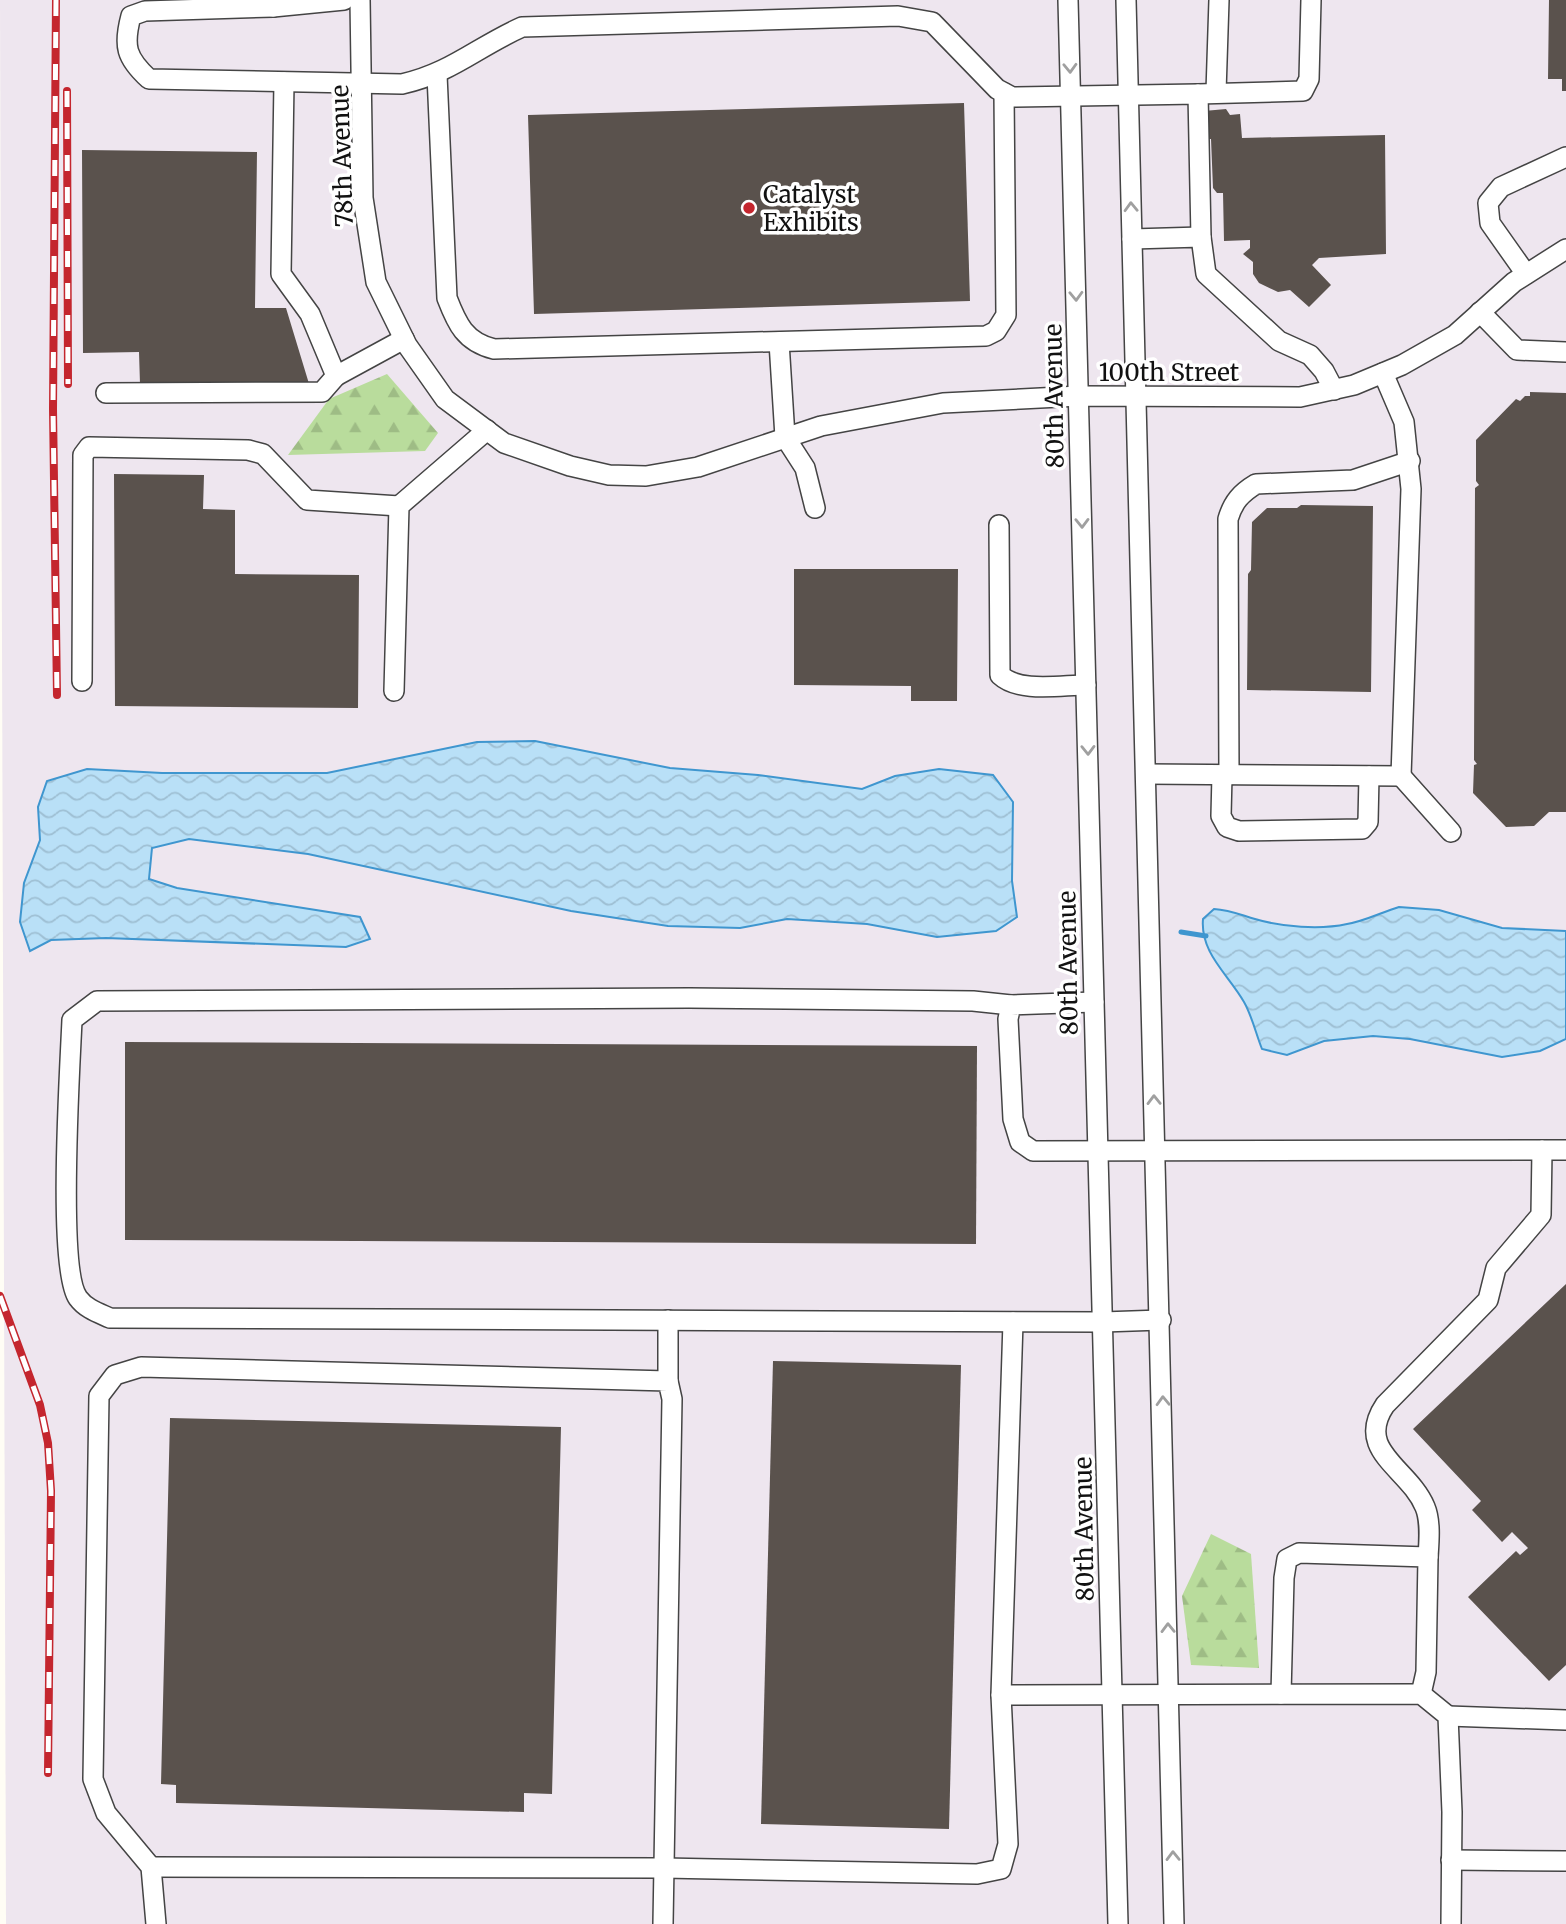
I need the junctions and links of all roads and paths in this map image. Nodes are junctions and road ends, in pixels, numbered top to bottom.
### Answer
1 (344, 0) edge
2 (360, 0) edge
3 (1068, 0) edge
4 (1126, 0) edge
5 (1219, 0) edge
6 (1311, 0) edge
7 (273, 3) edge
8 (437, 75) junction
9 (363, 81) junction
10 (284, 82) junction
11 (1004, 93) junction
12 (1207, 93) junction
13 (1128, 95) junction
14 (1070, 97) junction
15 (1566, 158) edge
16 (1201, 237) junction
17 (1132, 239) junction
18 (1566, 249) edge
19 (1526, 274) junction
20 (1480, 312) junction
21 (404, 339) junction
22 (779, 342) junction
23 (1566, 352) edge
24 (1383, 373) junction
25 (336, 376) junction
26 (1334, 390) junction
27 (106, 393) dead end
28 (1079, 396) junction
29 (1136, 397) junction
30 (487, 430) junction
31 (785, 437) junction
32 (1409, 461) junction
33 (570, 466) joint
34 (399, 506) junction
35 (815, 508) dead end
36 (999, 525) dead end
37 (82, 681) dead end
38 (1086, 685) junction
39 (394, 691) dead end
40 (1146, 774) junction
41 (1226, 775) junction
42 (1369, 776) junction
43 (1401, 776) junction
44 (1451, 832) dead end
45 (1094, 1002) junction
46 (1011, 1004) junction
47 (1155, 1150) junction
48 (1542, 1150) junction
49 (1566, 1150) edge
50 (1098, 1151) junction
51 (668, 1320) junction
52 (1161, 1320) junction
53 (1013, 1322) junction
54 (1103, 1322) junction
55 (668, 1381) junction
56 (1428, 1557) junction
57 (1170, 1694) junction
58 (1281, 1694) junction
59 (1421, 1694) junction
60 (1001, 1695) junction
61 (1113, 1695) junction
62 (1448, 1716) junction
63 (1566, 1720) edge
64 (1451, 1860) junction
65 (1566, 1861) edge
66 (152, 1867) junction
67 (664, 1868) junction
68 (156, 1924) edge
69 (663, 1924) edge
70 (1118, 1924) edge
71 (1174, 1924) edge
72 (1451, 1924) edge

1 - 7 street
2 - 9 street, 78th Avenue
3 -> 14 street, 80th Avenue
4 - 13 street
5 - 12 street
6 - 12 street
7 - 10 street
8 - 9 street
8 - 11 street
8 - 22 street
9 - 10 street
9 - 21 street, 78th Avenue
10 - 25 street
11 - 14 street
11 - 22 street
12 - 13 street
12 - 16 street
13 - 14 street
17 -> 13 street
14 -> 28 street, 80th Avenue
15 - 19 street
16 - 17 street
16 - 26 street
17 - 29 street
18 - 19 street, 100th Street
19 - 20 street, 100th Street
20 - 23 street
20 - 24 street, 100th Street
21 - 25 street
21 - 30 street, 78th Avenue
22 - 31 street
24 - 26 street, 100th Street
24 - 32 street
25 - 27 street
26 - 29 street, 100th Street
28 - 29 street, 100th Street
28 - 31 street, 100th Street
28 -> 38 street, 80th Avenue
29 - 40 street
30 - 33 street, 78th Avenue
30 - 34 street
31 - 33 street, 100th Street
31 - 35 street
32 - 41 street
32 - 43 street
34 - 37 street
34 - 39 street
36 - 38 street
38 -> 45 street, 80th Avenue
40 - 41 street
47 -> 40 street
41 - 42 street
41 - 42 street
42 - 43 street
43 - 44 street
45 - 46 street
45 - 50 street, 80th Avenue
46 - 50 street
46 - 51 street
47 - 48 street
47 - 50 street
47 - 52 street
48 - 49 street
48 - 56 street
50 - 54 street, 80th Avenue
51 - 53 street
51 - 55 street
52 - 54 street
57 -> 52 street
53 - 54 street
53 - 60 street
54 - 61 street, 80th Avenue
55 - 66 street
55 - 67 street
56 - 58 street
56 - 59 street
57 - 58 street
57 - 61 street
71 -> 57 street
58 - 59 street
59 - 62 street
60 - 61 street
60 - 67 street
61 - 70 street, 80th Avenue
62 - 63 street
62 - 64 street
64 - 65 street
64 - 72 street
66 - 67 street
66 - 68 street
67 - 69 street

